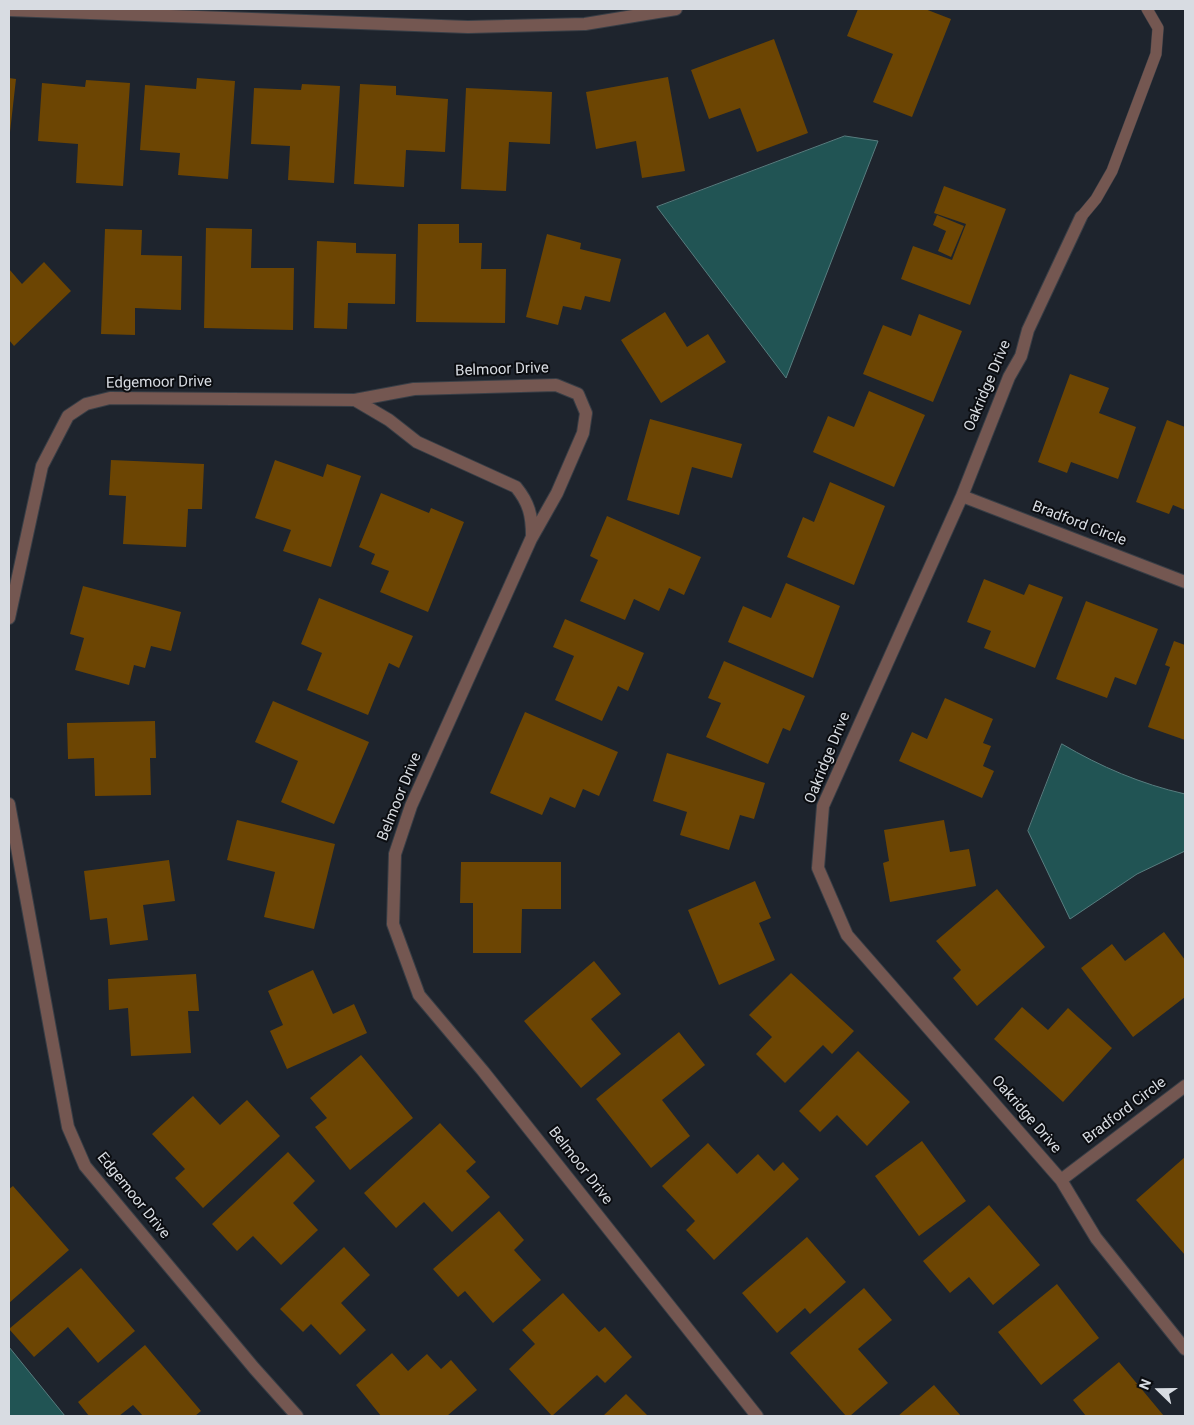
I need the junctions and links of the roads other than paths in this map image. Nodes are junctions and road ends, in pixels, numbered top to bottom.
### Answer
1 (676, 9) edge
2 (1147, 9) edge
3 (9, 10) edge
4 (1081, 217) joint
5 (287, 398) joint
6 (355, 400) junction
7 (962, 496) junction
8 (531, 539) junction
9 (1185, 582) edge
10 (9, 618) edge
11 (9, 804) edge
12 (1185, 1086) edge
13 (1061, 1180) junction
14 (1185, 1349) edge
15 (297, 1416) edge
16 (757, 1416) edge

1 - 3 street
2 - 4 lane
4 - 7 street, Oakridge Drive
5 - 6 street, Belmoor Drive
5 - 10 street, Edgemoor Drive
6 - 8 street
6 - 8 street, Belmoor Drive
7 - 9 street, Bradford Circle
7 - 13 street, Oakridge Drive
8 - 16 street, Belmoor Drive
11 - 15 street, Edgemoor Drive
12 - 13 street, Bradford Circle
13 - 14 street, Oakridge Drive

